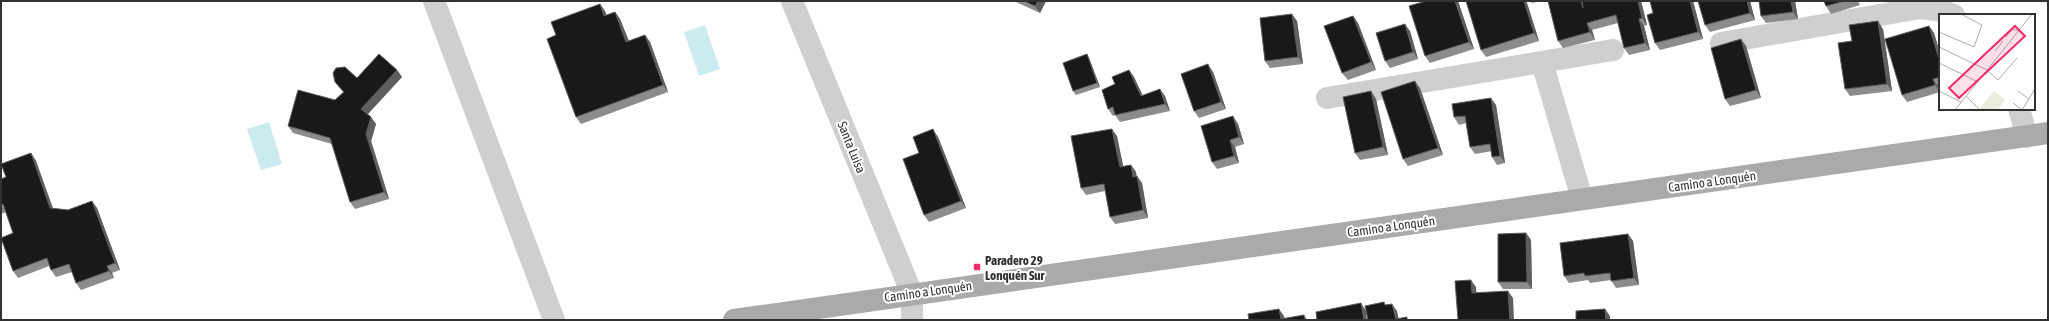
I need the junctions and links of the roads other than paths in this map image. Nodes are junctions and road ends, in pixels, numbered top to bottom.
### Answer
1 (434, 1) edge
2 (792, 1) edge
3 (1952, 14) edge
4 (1721, 43) edge
5 (1613, 50) dead end
6 (1542, 62) junction
7 (1327, 98) dead end
8 (2020, 110) edge
9 (2038, 135) edge
10 (1582, 199) junction
11 (912, 294) junction
12 (554, 320) edge
13 (734, 320) edge
14 (912, 320) edge

1 - 12 street
2 - 11 street, Santa Luisa
3 - 4 street
5 - 6 street
6 - 7 street
6 - 10 street
8 - 9 street
9 - 10 main road, Camino a Lonquén
10 - 11 main road, Camino a Lonquén
11 - 13 main road, Camino a Lonquén
11 - 14 street

